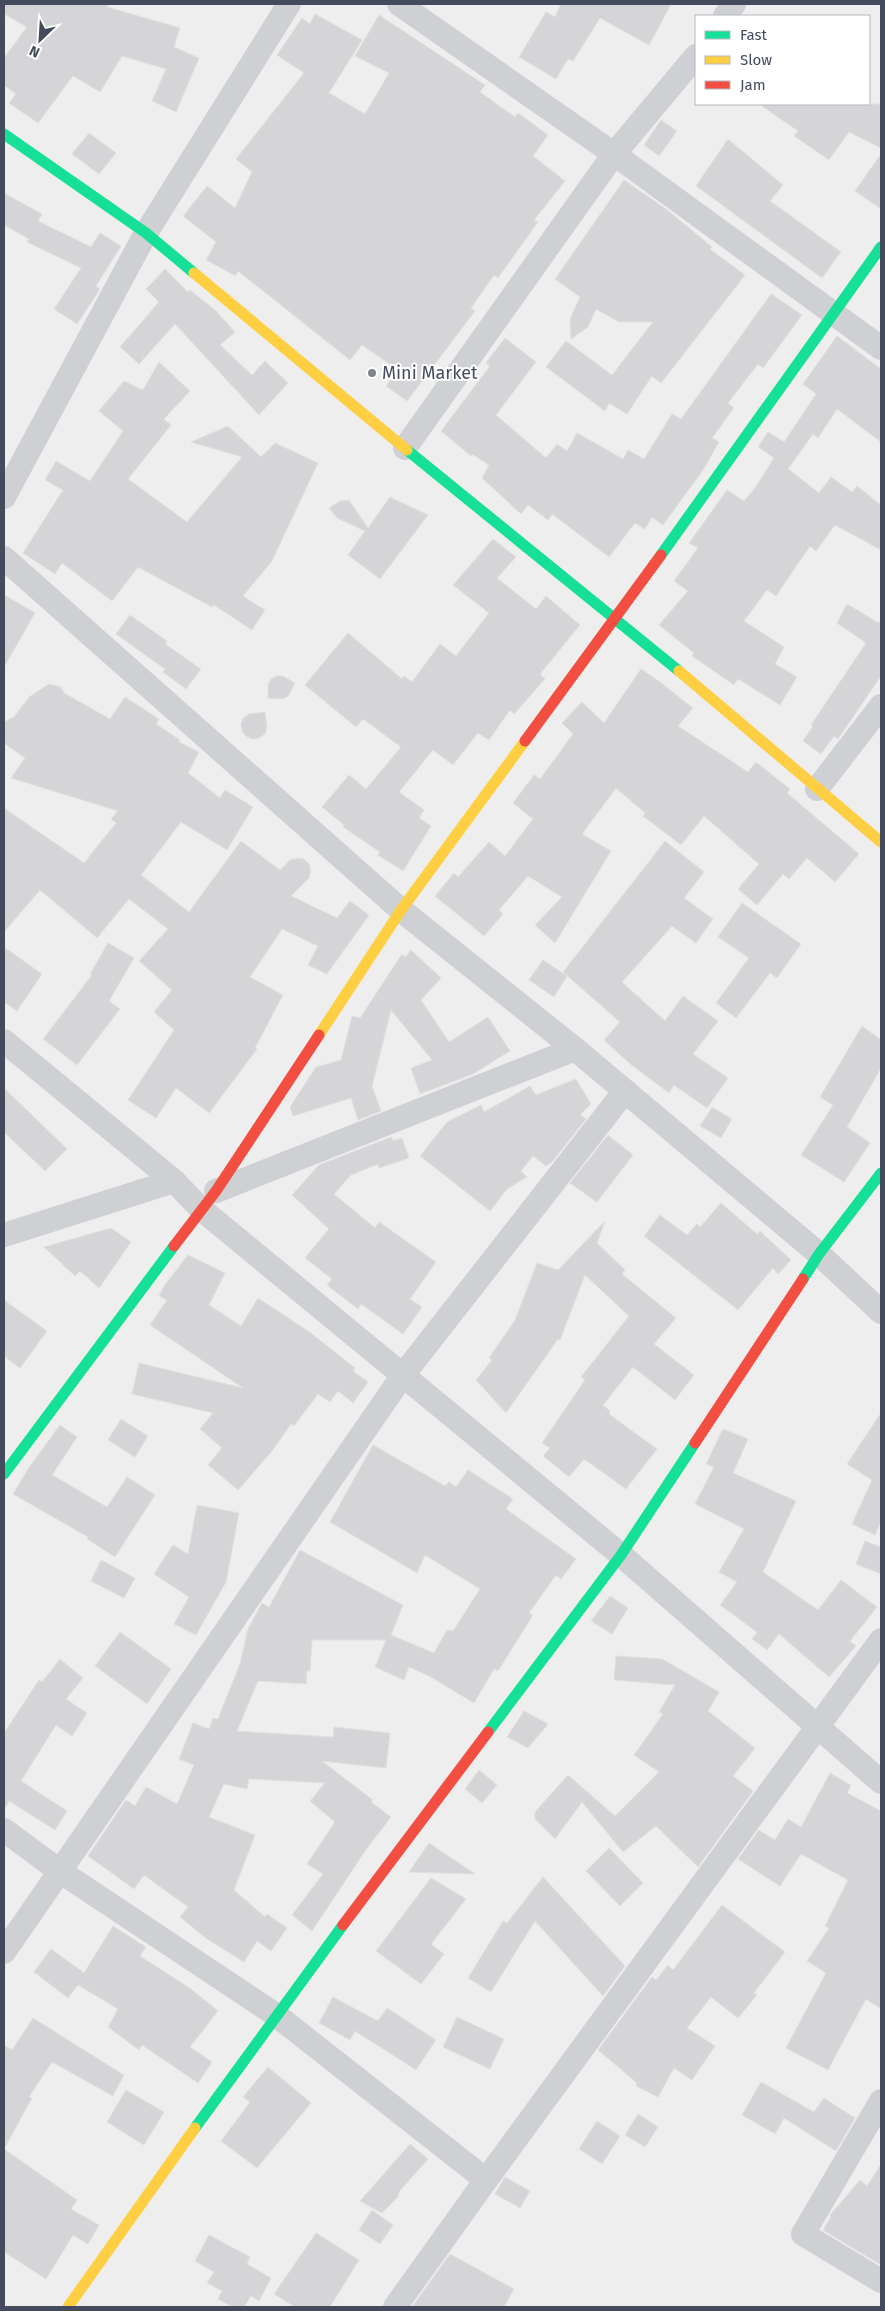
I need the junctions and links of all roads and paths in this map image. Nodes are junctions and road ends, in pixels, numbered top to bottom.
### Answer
1 (289, 4) edge
2 (399, 4) edge
3 (734, 4) edge
4 (726, 15) edge
5 (695, 57) edge
6 (4, 134) edge
7 (614, 154) junction
8 (146, 233) junction
9 (881, 248) edge
10 (834, 313) junction
11 (881, 348) edge
12 (405, 448) junction
13 (4, 497) edge
14 (4, 558) edge
15 (616, 618) junction
16 (881, 706) edge
17 (817, 789) junction
18 (881, 842) edge
19 (400, 910) junction
20 (4, 1041) edge
21 (575, 1048) junction
22 (625, 1091) junction
23 (881, 1173) edge
24 (174, 1181) junction
25 (216, 1191) junction
26 (200, 1209) junction
27 (4, 1236) edge
28 (819, 1254) junction
29 (881, 1312) edge
30 (403, 1375) junction
31 (4, 1474) edge
32 (621, 1555) junction
33 (881, 1640) edge
34 (817, 1728) junction
35 (881, 1782) edge
36 (4, 1830) edge
37 (61, 1872) junction
38 (4, 1952) edge
39 (276, 2016) junction
40 (881, 2101) edge
41 (486, 2180) junction
42 (881, 2281) edge
43 (68, 2307) edge
44 (395, 2307) edge

1 - 8 street
2 - 7 street
3 - 4 street
5 - 7 street
6 - 8 street
7 - 10 street
7 - 12 street
8 - 12 street
8 - 13 street
9 - 10 street
10 - 11 street
10 - 15 street
12 - 15 street
14 - 19 street
15 - 17 street
15 - 19 street
16 - 17 street
17 - 18 street
19 - 21 street
19 - 25 street
20 - 24 street
21 - 22 street
21 - 25 street
22 - 28 street
22 - 30 street
23 - 28 street
24 - 26 street
24 - 27 street
25 - 26 street
26 - 30 street
26 - 31 street
28 - 29 street
28 - 32 street
30 - 32 street
30 - 37 street
32 - 34 street
32 - 39 street
33 - 34 street
34 - 35 street
34 - 41 street
36 - 37 street
37 - 38 street
37 - 39 street
39 - 41 street
39 - 43 street
40 - 42 street
41 - 44 street

